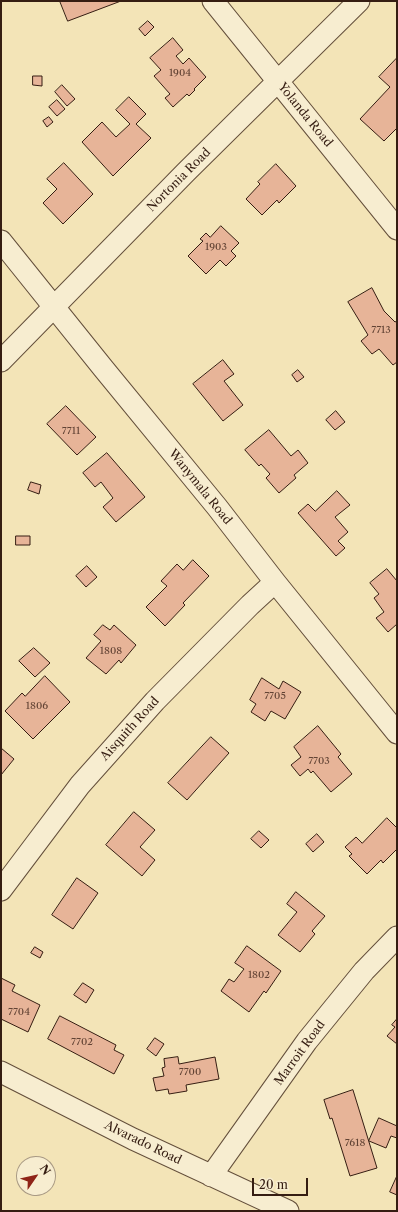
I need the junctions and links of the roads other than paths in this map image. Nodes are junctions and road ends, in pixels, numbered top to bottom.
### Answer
1 (213, 1) edge
2 (358, 1) edge
3 (278, 81) junction
4 (397, 229) edge
5 (1, 241) edge
6 (54, 306) junction
7 (1, 361) edge
8 (275, 582) junction
9 (397, 733) edge
10 (1, 890) edge
11 (397, 937) edge
12 (1, 1072) edge
13 (211, 1176) junction
14 (288, 1211) edge

1 - 3 street, Yolanda Road
2 - 3 street, Nortonia Road
3 - 4 street, Yolanda Road
3 - 6 street, Nortonia Road
5 - 6 street, Wanymala Road
6 - 7 street, Nortonia Road
6 - 8 street, Wanymala Road
8 - 9 street, Wanymala Road
8 - 10 street, Aisquith Road
11 - 13 street, Marroit Road
12 - 13 street, Alvarado Road
13 - 14 street, Alvarado Road

